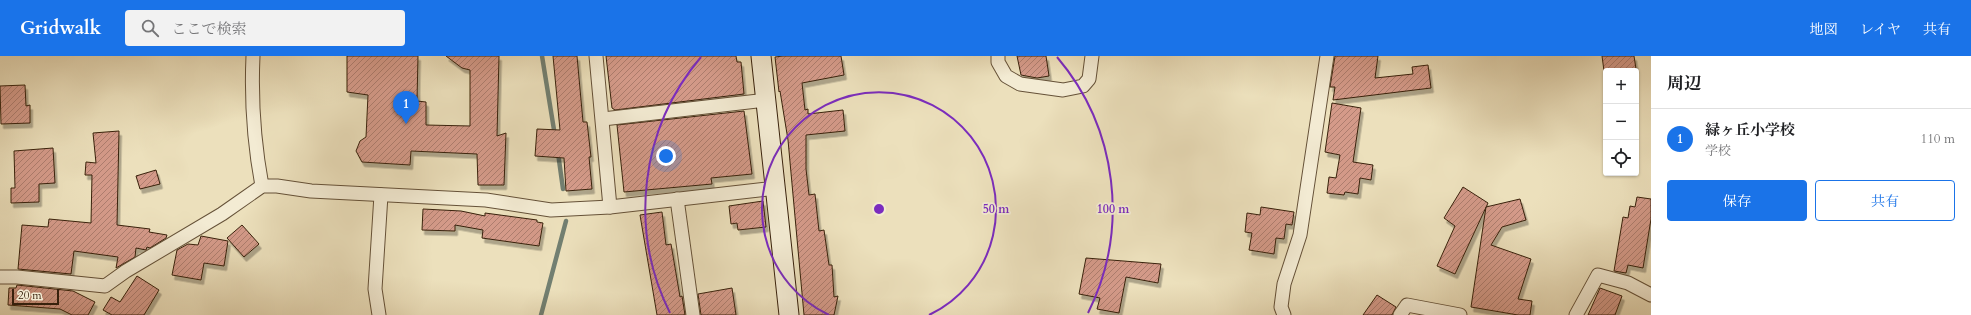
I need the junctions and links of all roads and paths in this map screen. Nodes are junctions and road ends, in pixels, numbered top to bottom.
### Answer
1 (253, 56) edge
2 (596, 56) edge
3 (761, 56) edge
4 (998, 56) edge
5 (1092, 56) edge
6 (1328, 56) edge
7 (766, 100) junction
8 (603, 119) junction
9 (262, 186) junction
10 (776, 188) junction
11 (381, 195) junction
12 (677, 199) junction
13 (610, 207) junction
14 (0, 277) edge
15 (1651, 295) edge
16 (378, 315) edge
17 (693, 315) edge
18 (789, 315) edge
19 (1284, 315) edge
20 (1400, 315) edge
21 (1460, 315) edge
22 (1576, 315) edge

1 - 9 street
2 - 8 street
3 - 7 street
4 - 5 street
6 - 19 street
7 - 8 street
7 - 10 street
8 - 13 street
9 - 11 street
9 - 14 street
10 - 12 street
10 - 18 street
11 - 13 street
11 - 16 street
12 - 13 street
12 - 17 street
15 - 22 street
20 - 21 street

